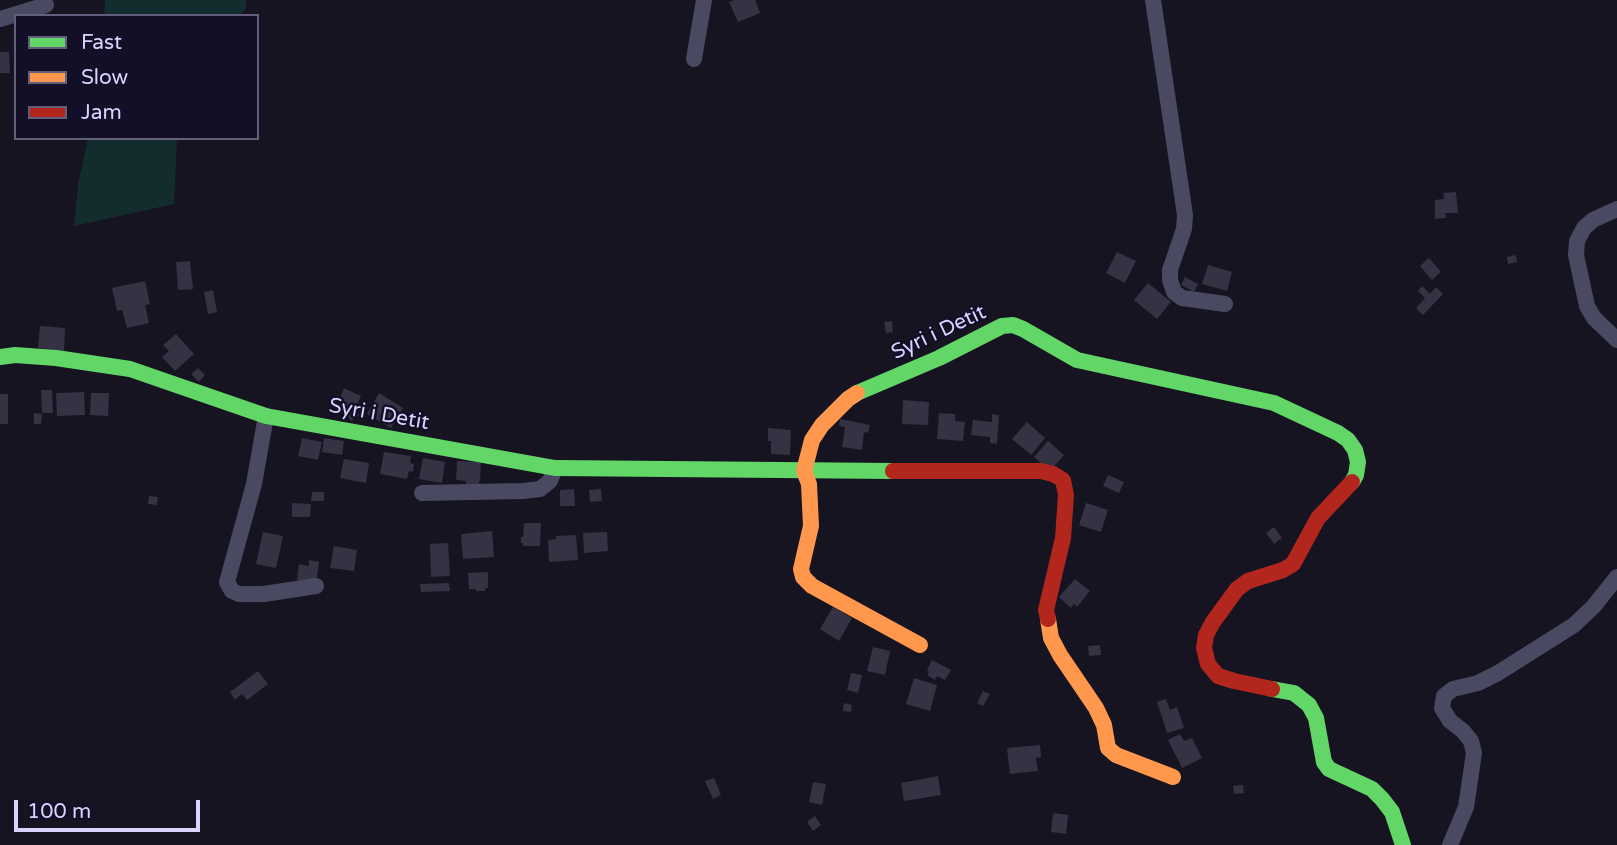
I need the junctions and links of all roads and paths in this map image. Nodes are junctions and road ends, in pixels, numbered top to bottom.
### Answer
1 (704, 0) edge
2 (1153, 0) edge
3 (47, 5) dead end
4 (17, 14) edge
5 (694, 59) dead end
6 (1617, 209) edge
7 (1225, 304) dead end
8 (1617, 340) edge
9 (0, 357) edge
10 (265, 416) junction
11 (555, 468) junction
12 (804, 471) junction
13 (422, 494) dead end
14 (1617, 577) edge
15 (316, 586) dead end
16 (919, 645) dead end
17 (1173, 777) dead end
18 (1403, 845) edge
19 (1450, 845) edge

1 - 5 street
2 - 7 street
3 - 4 street
6 - 8 street
9 - 10 street, Syri i Detit
10 - 11 street, Syri i Detit
10 - 15 street
11 - 12 street, Syri i Detit
11 - 13 street
12 - 16 street
12 - 17 street
12 - 18 street, Syri i Detit
14 - 19 street

